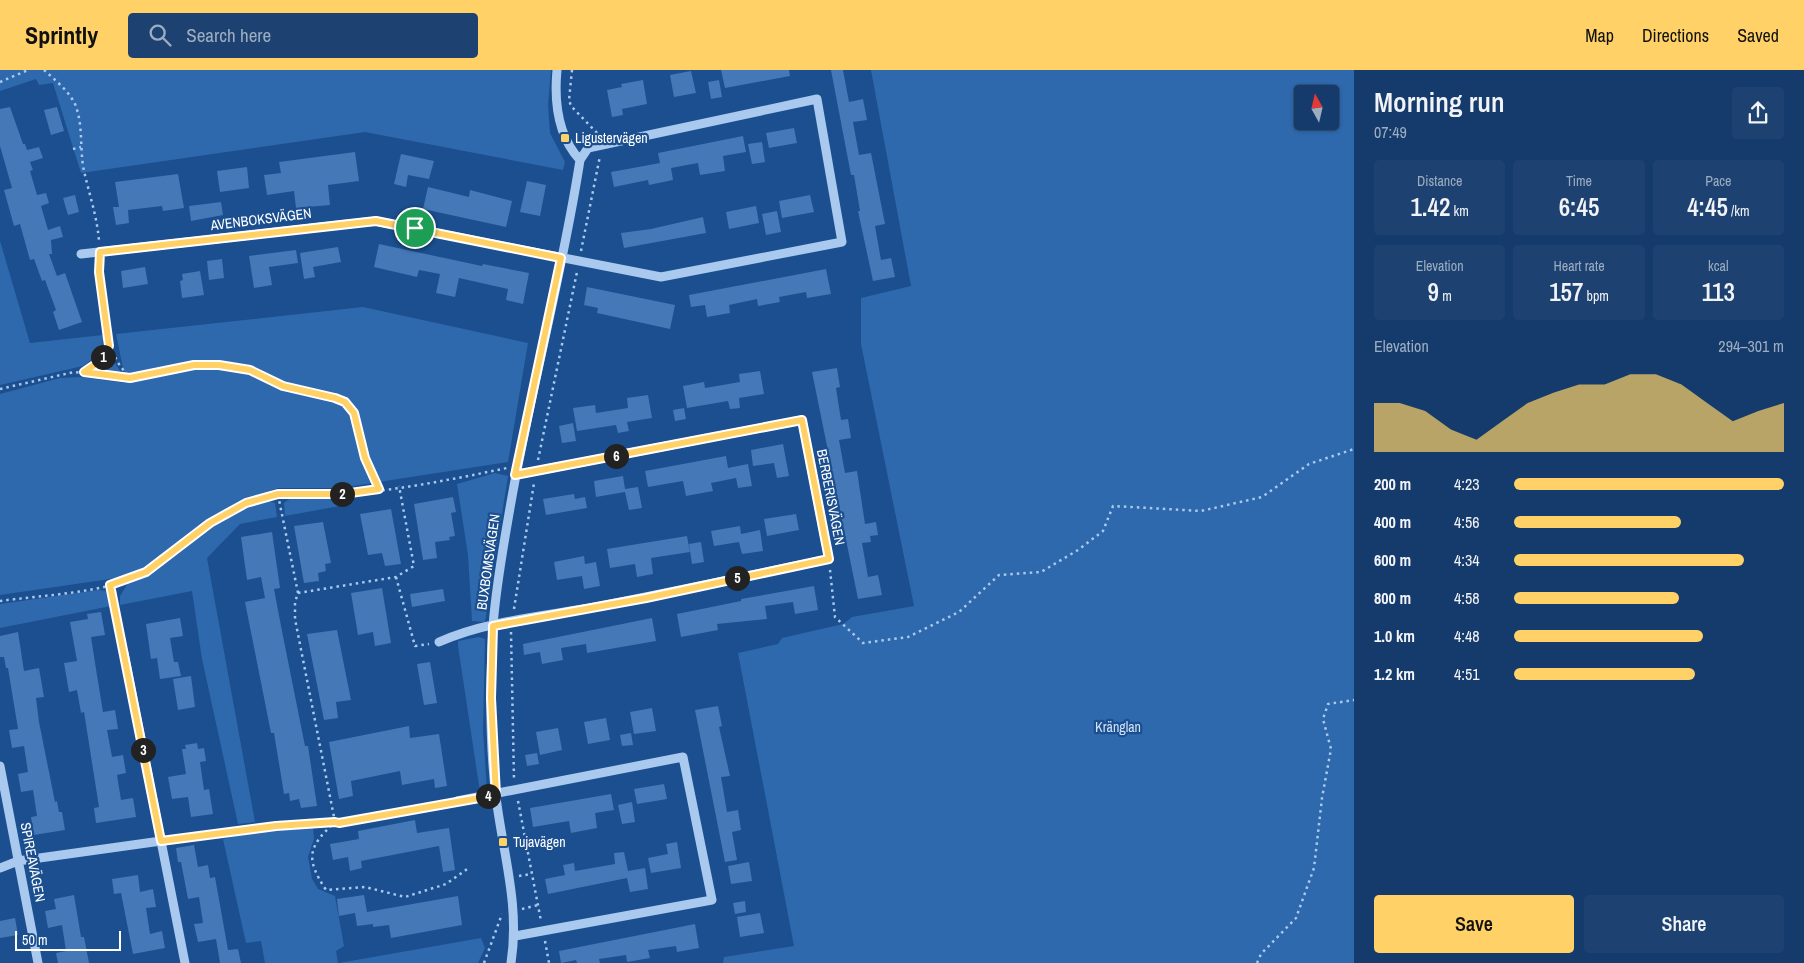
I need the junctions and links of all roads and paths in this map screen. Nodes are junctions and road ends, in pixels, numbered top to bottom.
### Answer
1 (28, 70) edge
2 (44, 70) edge
3 (557, 70) edge
4 (0, 82) edge
5 (82, 147) junction
6 (73, 149) dead end
7 (580, 160) junction
8 (100, 252) junction
9 (81, 254) dead end
10 (561, 258) junction
11 (577, 269) dead end
12 (109, 346) junction
13 (84, 372) junction
14 (130, 378) junction
15 (0, 389) edge
16 (1354, 449) edge
17 (538, 460) junction
18 (517, 466) junction
19 (536, 471) junction
20 (515, 475) junction
21 (400, 486) junction
22 (379, 489) junction
23 (278, 494) junction
24 (829, 559) junction
25 (396, 577) junction
26 (110, 585) junction
27 (298, 593) junction
28 (0, 601) edge
29 (514, 610) dead end
30 (493, 626) junction
31 (511, 632) dead end
32 (439, 642) joint
33 (124, 652) joint
34 (1354, 700) edge
35 (0, 766) edge
36 (514, 780) dead end
37 (496, 795) junction
38 (518, 800) dead end
39 (457, 801) joint
40 (335, 822) junction
41 (161, 841) junction
42 (18, 862) junction
43 (470, 867) dead end
44 (0, 868) edge
45 (532, 874) junction
46 (518, 877) dead end
47 (543, 931) junction
48 (515, 936) junction
49 (38, 963) edge
50 (184, 963) edge
51 (511, 963) edge
52 (549, 963) edge
53 (1257, 963) edge

1 - 4 path
2 - 5 path
3 - 7 street
5 - 6 path
5 - 8 path
7 - 10 street
7 - 10 street
8 - 9 street, AVENBOKSVÄGEN
8 - 10 street, AVENBOKSVÄGEN
8 - 12 path
10 - 18 street, BUXBOMSVÄGEN
11 - 17 path
12 - 13 path
12 - 14 path
13 - 14 path
13 - 15 path
14 - 22 path
16 - 24 path
17 - 18 path
17 - 19 path
18 - 20 street, BUXBOMSVÄGEN
18 - 21 path
19 - 20 street, BERBERISVÄGEN
19 - 24 street, BERBERISVÄGEN
19 - 29 path
20 - 30 street, BUXBOMSVÄGEN
21 - 22 path
21 - 25 path
22 - 23 path
23 - 26 path
23 - 27 path
24 - 30 street, BERBERISVÄGEN
25 - 27 path
25 - 32 path
26 - 28 path
26 - 33 path
27 - 40 path
30 - 32 street, BERBERISVÄGEN
30 - 37 street, BUXBOMSVÄGEN
31 - 36 path
33 - 41 street
34 - 53 path
35 - 42 street, SPIREAVÄGEN
37 - 39 street
37 - 47 street
37 - 48 street, BUXBOMSVÄGEN
38 - 45 path
39 - 40 path
40 - 41 path
40 - 43 path
41 - 42 street
41 - 50 street
42 - 44 street
42 - 49 street, SPIREAVÄGEN
45 - 46 path
45 - 47 path
47 - 48 street
47 - 52 path
48 - 51 street, BUXBOMSVÄGEN

